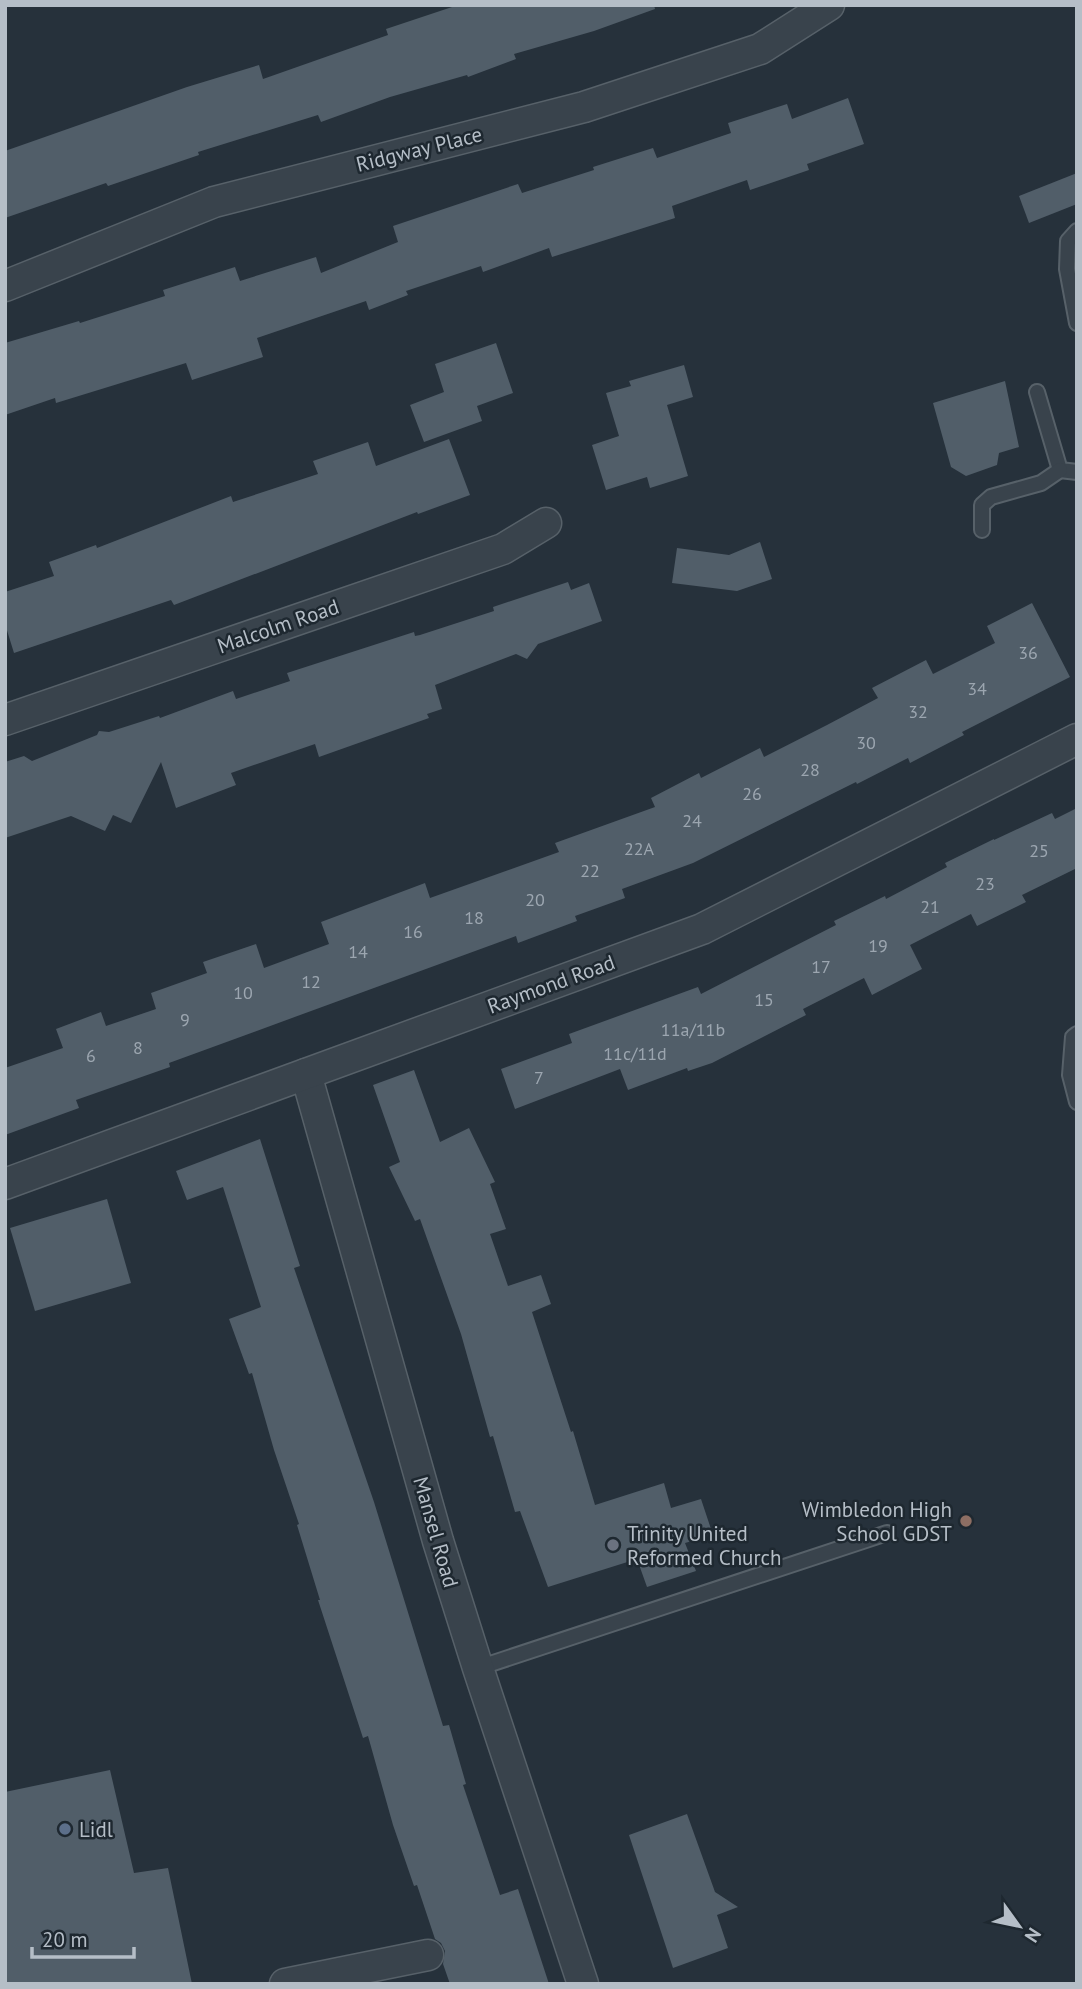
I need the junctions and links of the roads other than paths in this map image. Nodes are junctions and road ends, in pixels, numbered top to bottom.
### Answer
1 (828, 5) edge
2 (1077, 231) edge
3 (5, 286) edge
4 (1077, 323) edge
5 (1037, 392) dead end
6 (1060, 470) junction
7 (1077, 472) edge
8 (546, 523) dead end
9 (982, 530) dead end
10 (5, 720) edge
11 (1077, 739) edge
12 (1077, 1034) edge
13 (306, 1074) junction
14 (1077, 1102) edge
15 (5, 1184) edge
16 (887, 1533) dead end
17 (478, 1668) junction
18 (428, 1955) dead end
19 (285, 1984) edge
20 (583, 1984) edge

1 - 3 street, Ridgway Place
2 - 4 lane
5 - 6 lane
6 - 7 lane
6 - 9 lane
8 - 10 street, Malcolm Road
11 - 13 street, Raymond Road
12 - 14 lane
13 - 15 street, Raymond Road
13 - 17 street, Mansel Road
16 - 17 lane
17 - 20 street, Mansel Road
18 - 19 street

